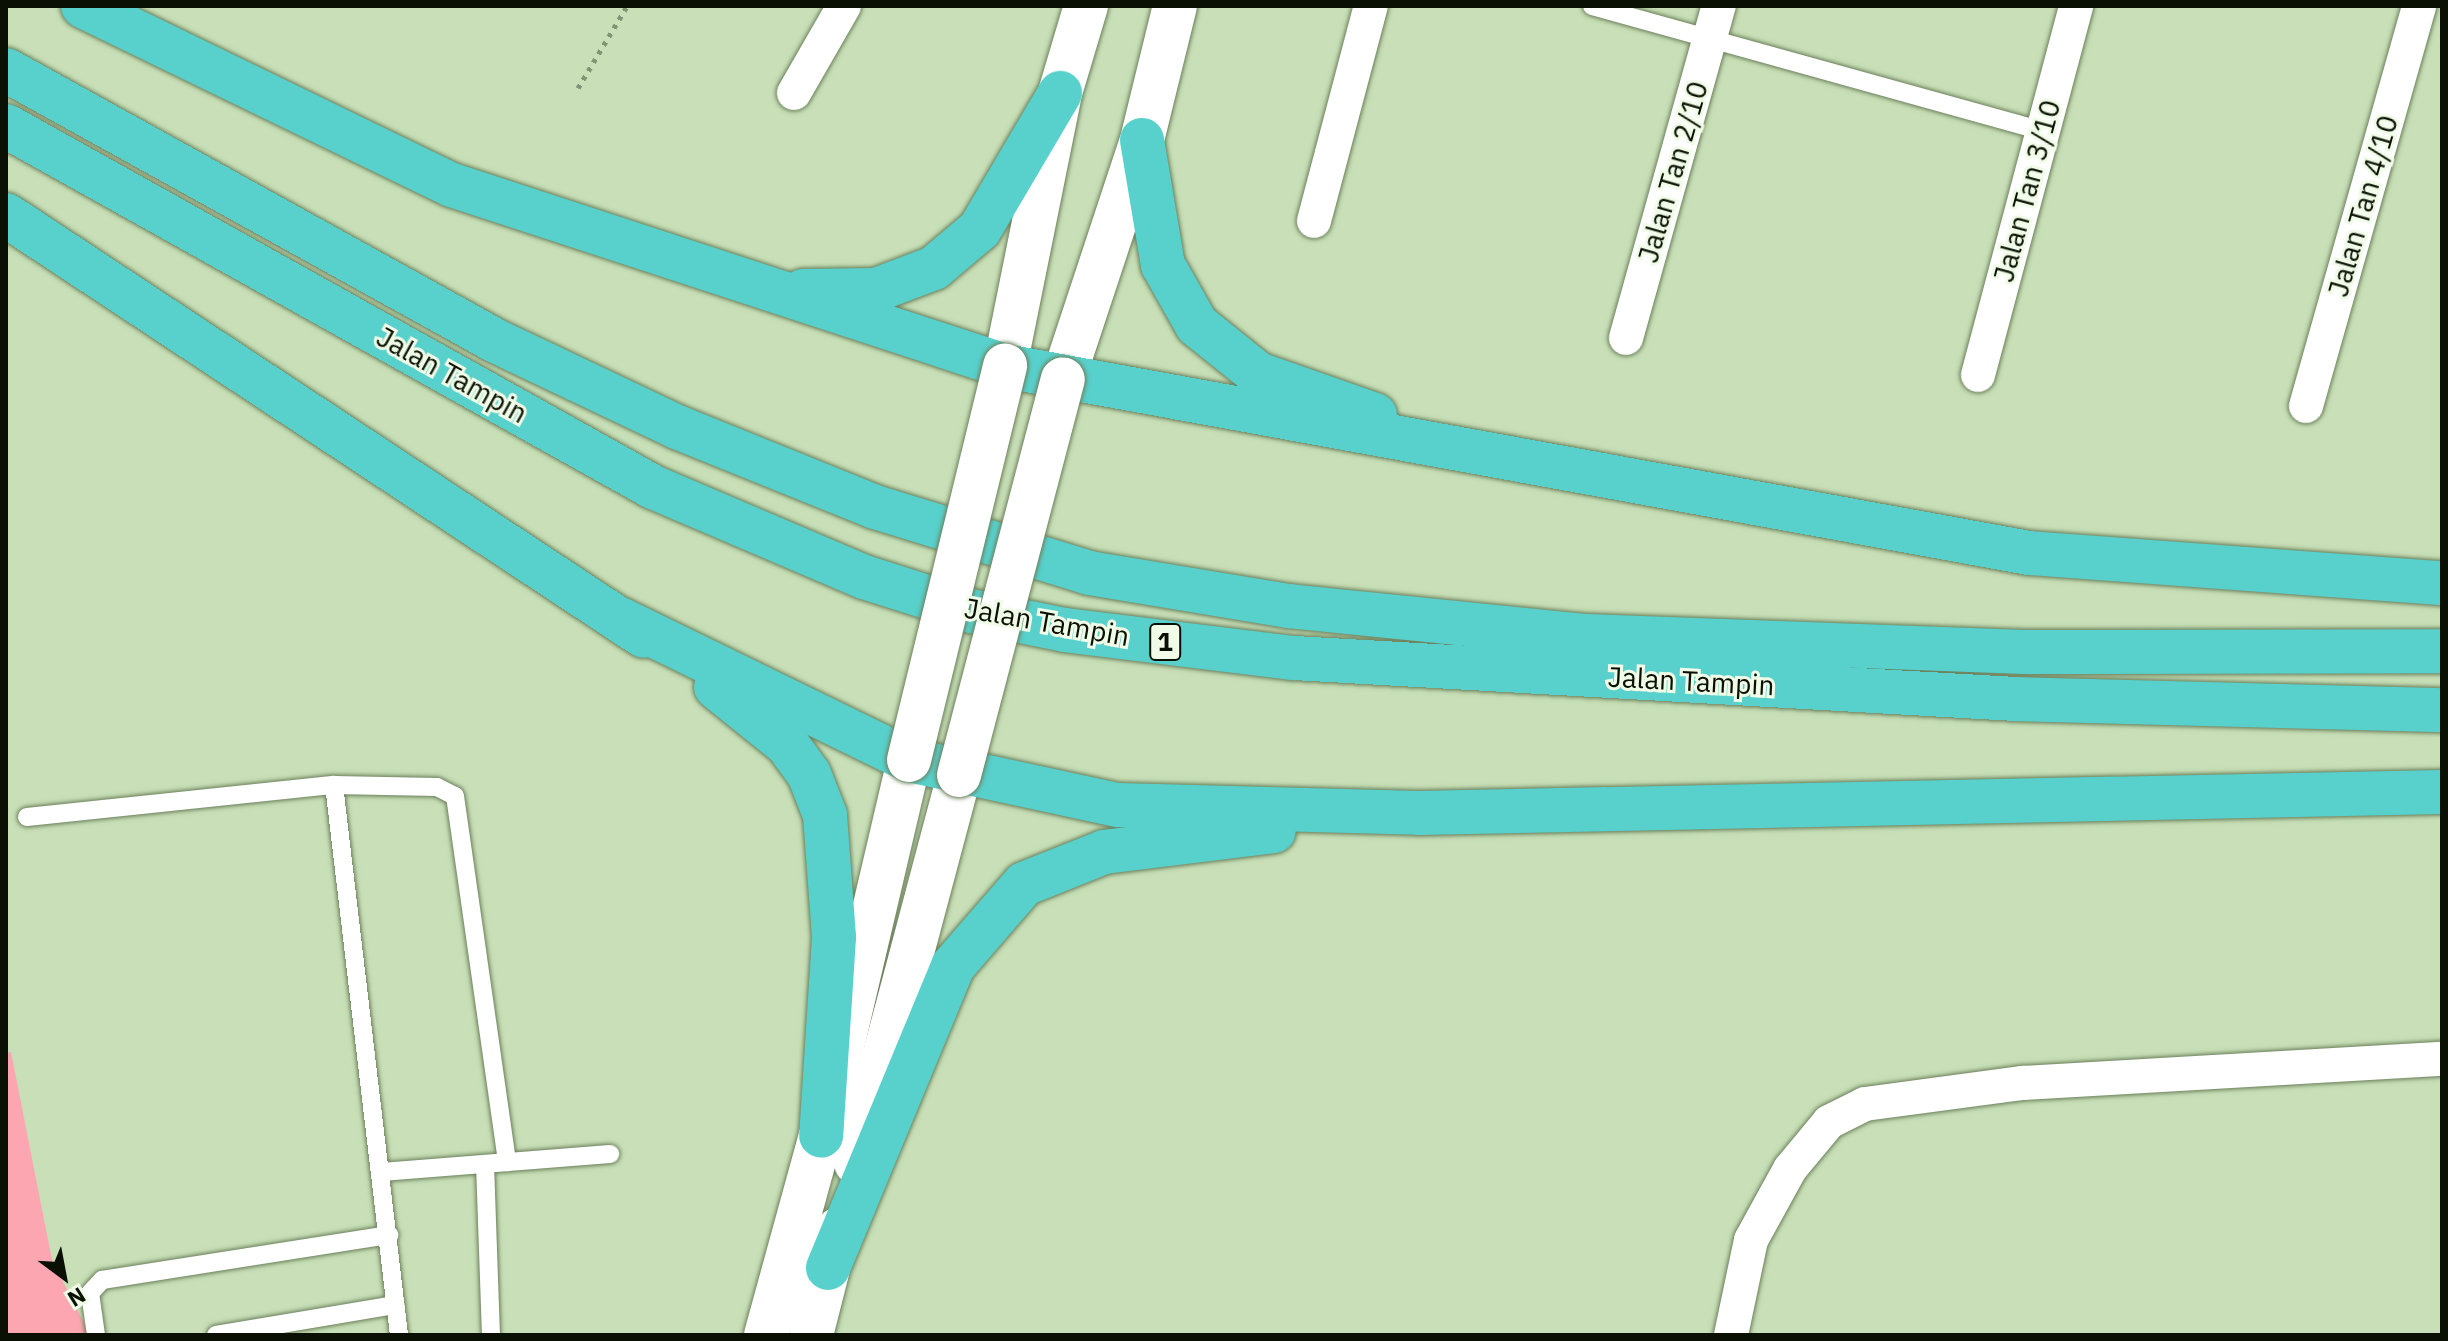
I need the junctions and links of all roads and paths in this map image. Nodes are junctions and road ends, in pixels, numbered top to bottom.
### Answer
1 (83, 6) edge
2 (627, 6) edge
3 (844, 6) edge
4 (1086, 6) edge
5 (1175, 6) edge
6 (1371, 6) edge
7 (1592, 6) edge
8 (1719, 6) edge
9 (2076, 6) edge
10 (2419, 6) edge
11 (1710, 41) junction
12 (6, 70) edge
13 (578, 88) dead end
14 (794, 93) dead end
15 (1060, 93) junction
16 (6, 126) edge
17 (2043, 131) junction
18 (1142, 140) junction
19 (6, 215) edge
20 (1314, 221) dead end
21 (764, 292) junction
22 (1626, 338) dead end
23 (1005, 366) junction
24 (1978, 375) dead end
25 (1063, 379) junction
26 (2306, 406) dead end
27 (1501, 460) junction
28 (2442, 583) edge
29 (620, 619) junction
30 (2442, 651) edge
31 (2442, 710) edge
32 (909, 760) junction
33 (959, 775) junction
34 (334, 785) junction
35 (2442, 792) edge
36 (1419, 813) junction
37 (27, 817) dead end
38 (2442, 1059) edge
39 (821, 1136) junction
40 (610, 1154) dead end
41 (507, 1162) junction
42 (485, 1164) junction
43 (381, 1172) junction
44 (389, 1235) junction
45 (828, 1268) junction
46 (396, 1305) junction
47 (96, 1335) edge
48 (216, 1335) edge
49 (399, 1335) edge
50 (491, 1335) edge
51 (766, 1335) edge
52 (811, 1335) edge
53 (1731, 1335) edge

1 - 21 highway
2 - 13 path
3 - 14 street
4 - 15 street
5 - 18 street
6 - 20 street
7 - 11 lane
8 - 11 street, Jalan Tan 2/10
9 - 17 street, Jalan Tan 3/10
10 - 26 street, Jalan Tan 4/10
11 - 17 lane
11 - 22 street, Jalan Tan 2/10
12 - 30 highway, Jalan Tampin / 1
15 - 21 highway
15 - 23 street
16 - 31 highway, Jalan Tampin / 1
17 - 24 street, Jalan Tan 3/10
18 - 25 street
18 - 27 highway
19 - 29 highway
21 - 23 highway
23 - 25 highway
23 - 32 street, bridge
25 - 27 highway
25 - 33 street, bridge
27 - 28 highway
29 - 32 highway
29 - 39 highway
32 - 33 highway
32 - 39 street
33 - 36 highway
33 - 45 street
34 - 37 lane
34 - 41 lane
34 - 43 lane
35 - 36 highway
36 - 45 highway
38 - 53 street
39 - 51 street
40 - 41 lane
41 - 42 lane
42 - 43 lane
42 - 50 lane
43 - 44 lane
44 - 46 lane
44 - 47 lane
45 - 52 street
46 - 48 lane
46 - 49 lane

